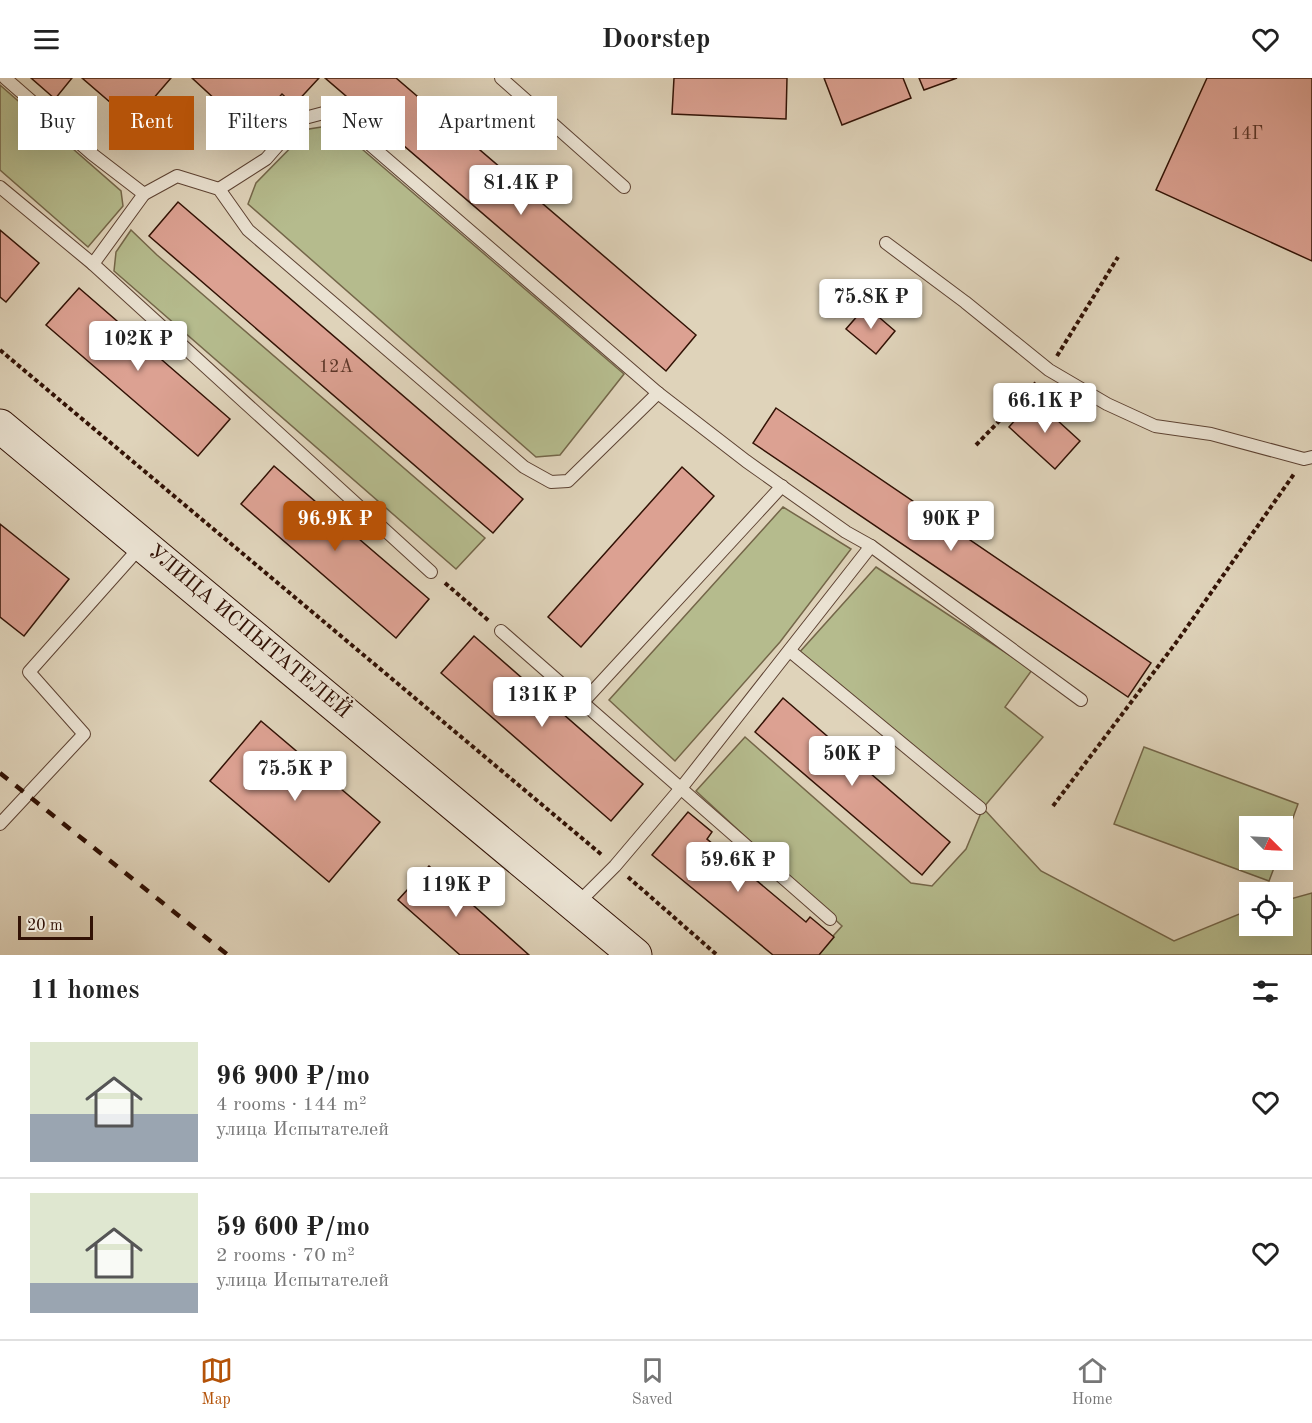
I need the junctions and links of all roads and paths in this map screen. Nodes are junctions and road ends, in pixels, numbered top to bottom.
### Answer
1 (5, 78) edge
2 (501, 78) edge
3 (0, 187) edge
4 (624, 187) dead end
5 (219, 189) junction
6 (144, 194) junction
7 (886, 243) dead end
8 (93, 264) junction
9 (0, 350) edge
10 (658, 393) junction
11 (0, 426) edge
12 (1308, 458) edge
13 (782, 486) junction
14 (143, 544) junction
15 (871, 546) junction
16 (431, 572) joint
17 (501, 631) joint
18 (790, 651) junction
19 (1081, 700) dead end
20 (583, 702) junction
21 (682, 787) junction
22 (1053, 806) dead end
23 (980, 808) dead end
24 (0, 824) edge
25 (615, 866) junction
26 (575, 906) junction
27 (830, 919) dead end
28 (635, 955) edge
29 (717, 955) edge

1 - 6 lane
2 - 4 lane
3 - 8 lane
5 - 6 lane
5 - 10 lane
5 - 10 lane
6 - 8 lane
7 - 12 lane
8 - 16 lane
9 - 25 path
10 - 13 lane
11 - 14 main road, УЛИЦА ИСПЫТАТЕЛЕЙ
12 - 22 path
13 - 15 lane
13 - 20 lane
14 - 24 lane
14 - 26 main road, УЛИЦА ИСПЫТАТЕЛЕЙ
15 - 18 lane
15 - 19 lane
16 - 17 path
17 - 20 lane
18 - 21 lane
18 - 23 lane
20 - 21 lane
21 - 25 lane
21 - 27 lane
25 - 26 lane
25 - 29 path
26 - 28 main road, УЛИЦА ИСПЫТАТЕЛЕЙ

